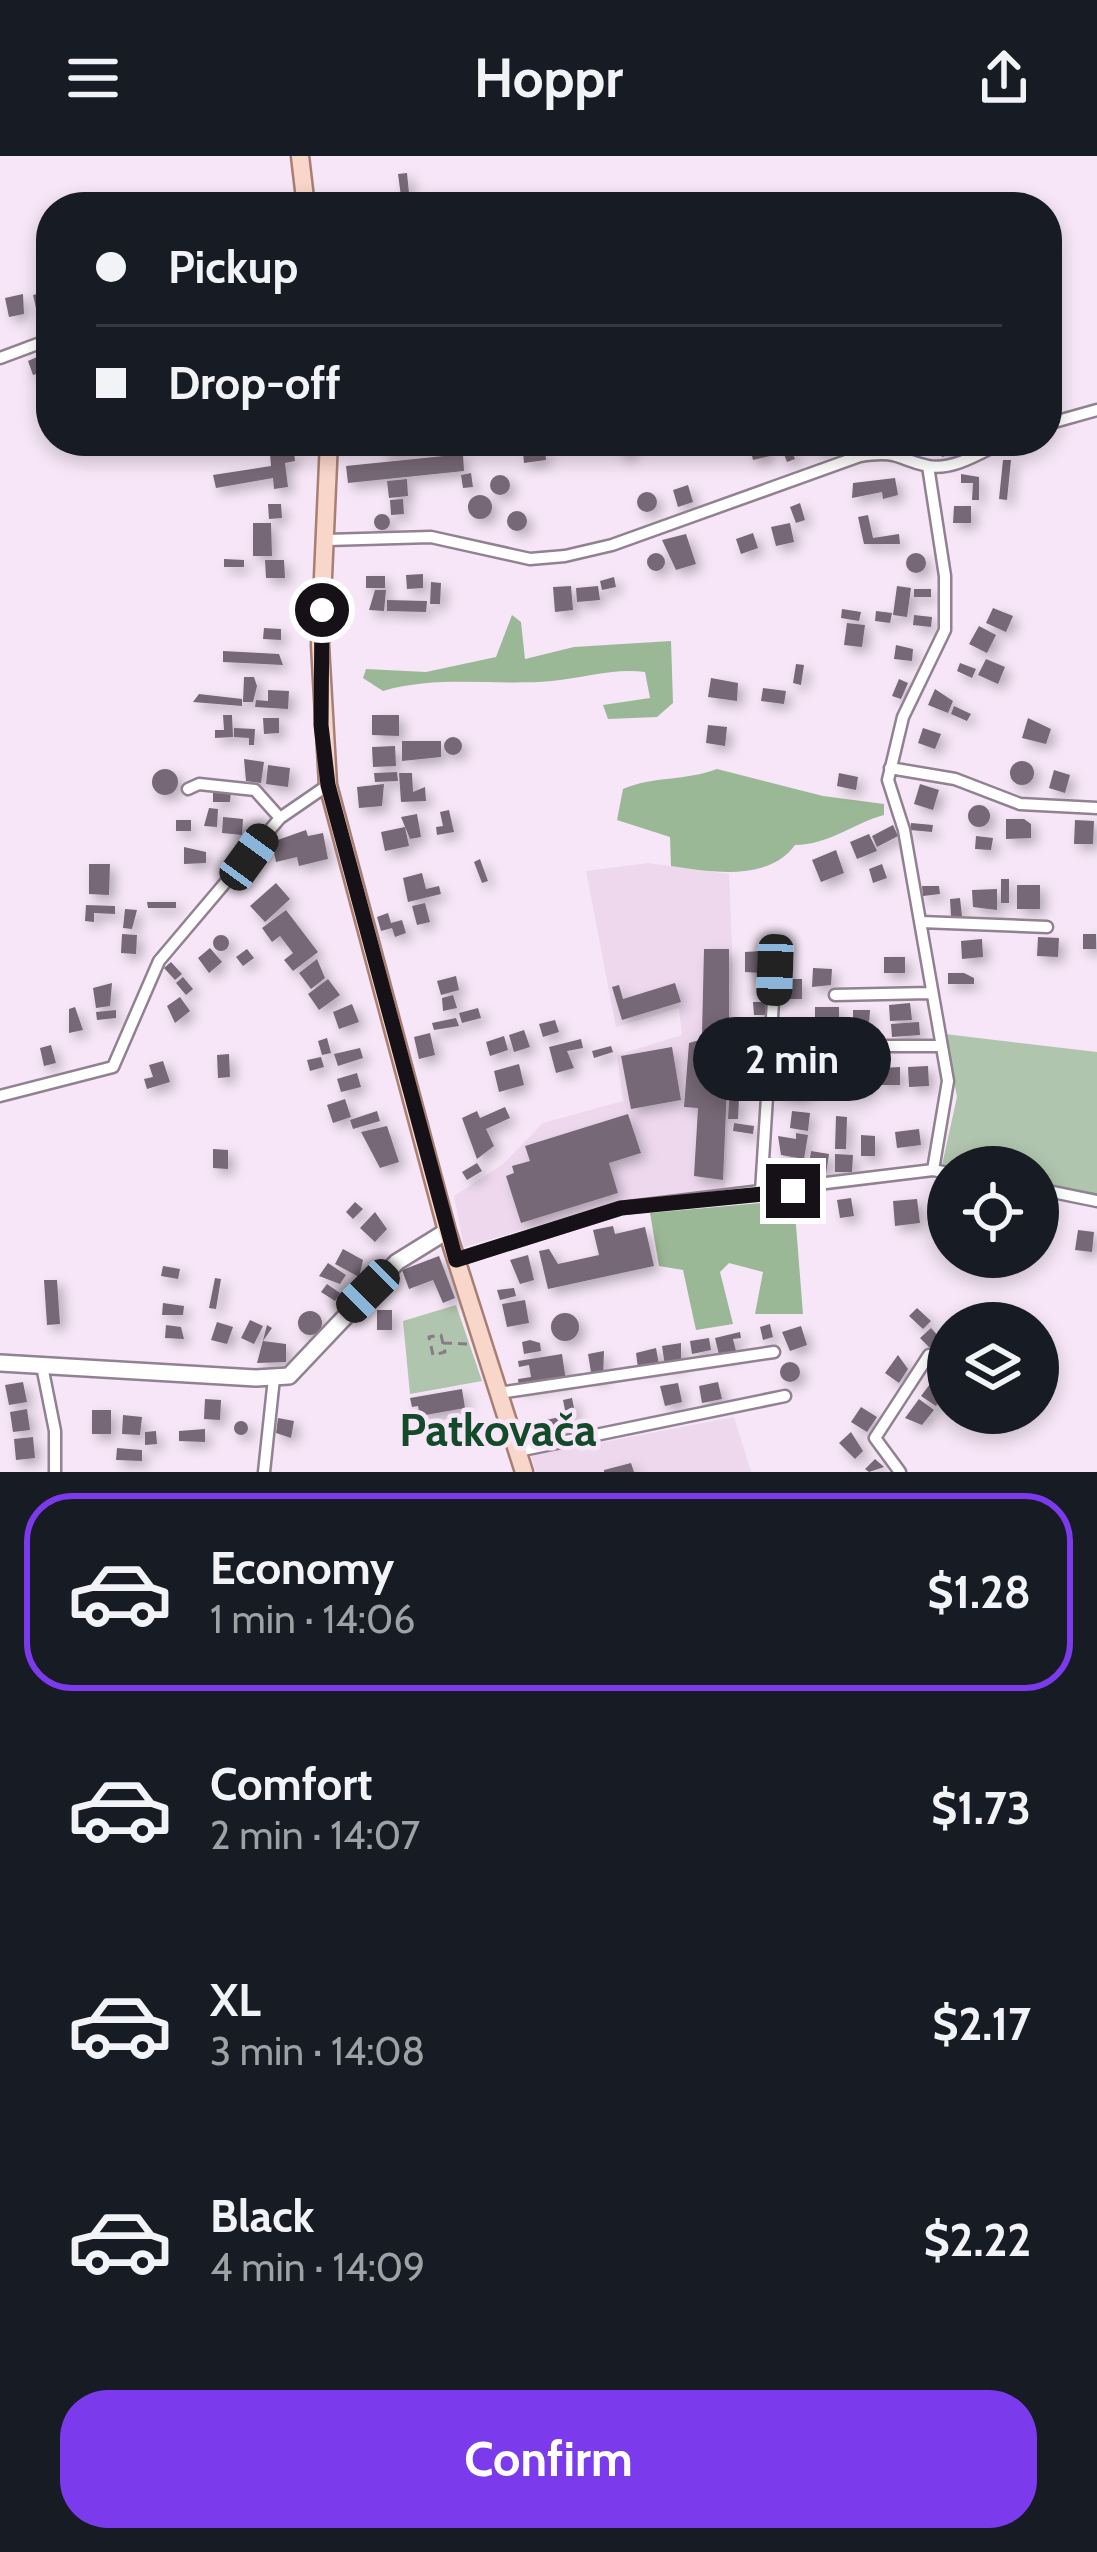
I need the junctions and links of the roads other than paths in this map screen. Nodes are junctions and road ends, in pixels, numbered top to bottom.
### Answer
1 (300, 156) edge
2 (304, 192) edge
3 (36, 345) edge
4 (0, 358) edge
5 (1097, 410) edge
6 (1062, 420) edge
7 (329, 456) edge
8 (867, 456) edge
9 (917, 456) edge
10 (973, 456) edge
11 (928, 466) junction
12 (327, 539) junction
13 (890, 768) junction
14 (328, 785) junction
15 (188, 789) dead end
16 (1097, 794) edge
17 (1093, 808) edge
18 (280, 818) junction
19 (921, 922) junction
20 (1047, 927) dead end
21 (775, 970) dead end
22 (930, 993) junction
23 (835, 995) dead end
24 (842, 1046) dead end
25 (940, 1046) junction
26 (0, 1096) edge
27 (939, 1146) edge
28 (927, 1171) edge
29 (761, 1192) junction
30 (1059, 1193) edge
31 (1097, 1201) edge
32 (447, 1231) junction
33 (456, 1260) junction
34 (774, 1352) dead end
35 (927, 1357) edge
36 (0, 1363) edge
37 (42, 1366) junction
38 (274, 1378) junction
39 (499, 1393) junction
40 (784, 1396) dead end
41 (518, 1450) junction
42 (55, 1472) edge
43 (264, 1472) edge
44 (524, 1472) edge
45 (899, 1472) edge

1 - 2 main road
3 - 4 street
5 - 6 street
7 - 12 main road
8 - 12 street
9 - 11 street
10 - 11 street
11 - 13 street
12 - 14 main road
13 - 17 street
13 - 19 street
14 - 18 street
14 - 32 main road
15 - 18 street
16 - 17 street
18 - 26 street
19 - 20 street
19 - 22 street
21 - 29 street
22 - 23 street
22 - 25 street
24 - 25 street
25 - 27 street
28 - 29 street
29 - 33 street
30 - 31 street
32 - 33 main road
32 - 38 street
33 - 39 main road
34 - 39 street
35 - 45 street
36 - 37 street
37 - 38 street
37 - 42 street
38 - 43 street
39 - 41 main road
40 - 41 street
41 - 44 main road

